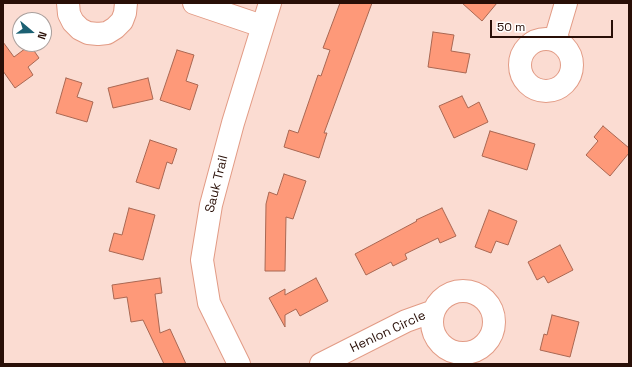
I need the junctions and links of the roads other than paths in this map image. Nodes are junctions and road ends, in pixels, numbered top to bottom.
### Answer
1 (68, 3) edge
2 (126, 3) edge
3 (194, 3) edge
4 (270, 3) edge
5 (566, 3) edge
6 (262, 26) junction
7 (555, 40) dead end
8 (434, 311) dead end
9 (239, 364) edge
10 (321, 364) edge

1 - 2 street
3 - 6 street
4 - 6 street, Sauk Trail
5 - 7 street
6 - 9 street, Sauk Trail
8 - 10 street, Henlon Circle

